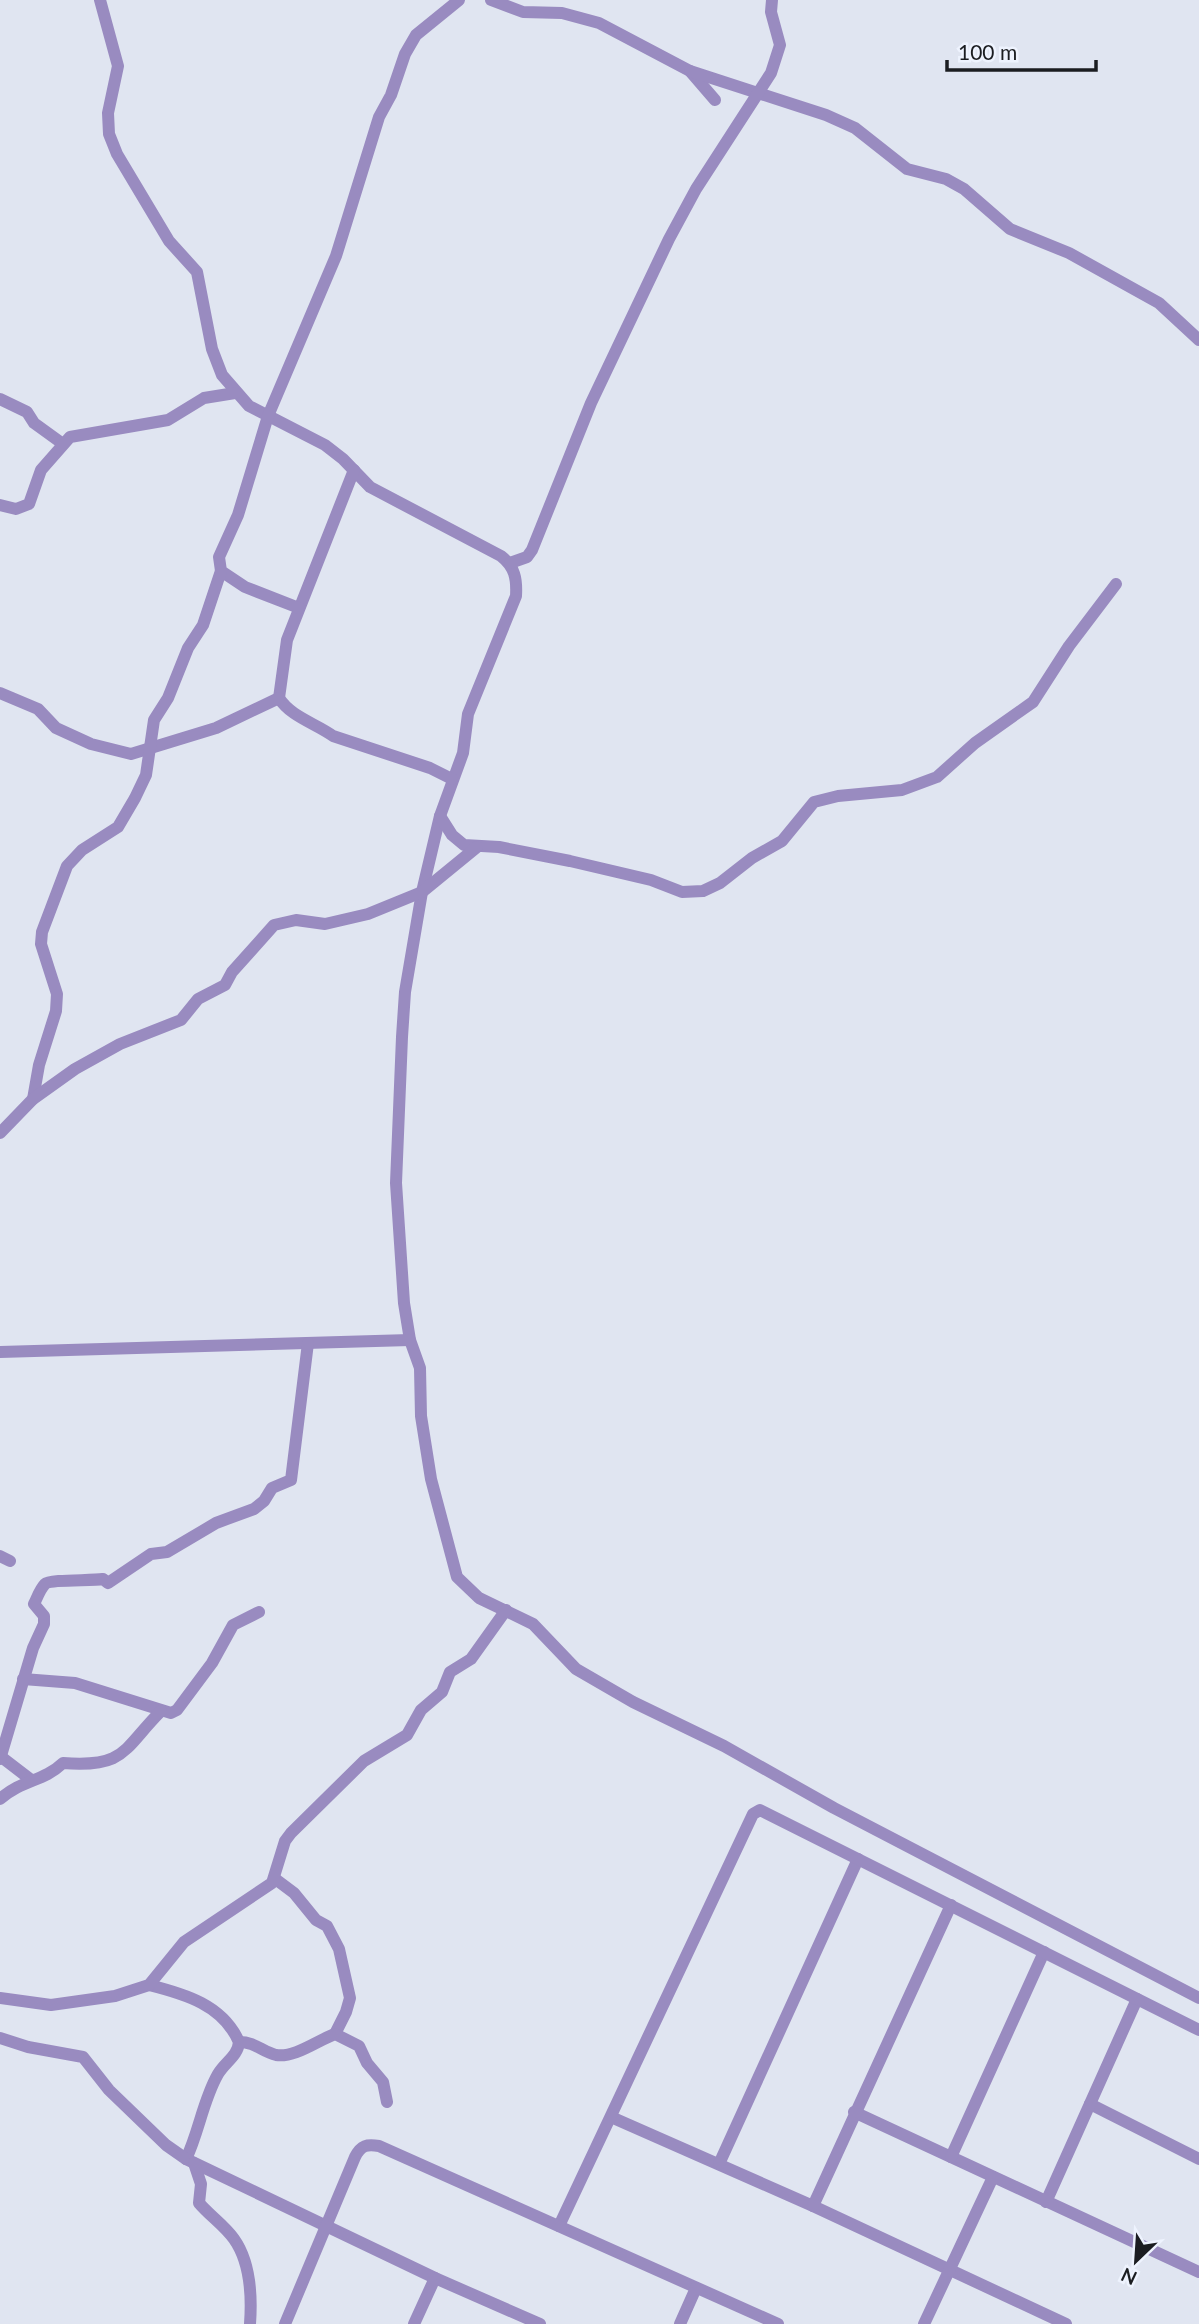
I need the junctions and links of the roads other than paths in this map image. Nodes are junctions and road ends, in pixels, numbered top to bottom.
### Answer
1 (100, 0) edge
2 (459, 0) edge
3 (491, 0) edge
4 (772, 0) edge
5 (690, 71) junction
6 (756, 93) junction
7 (715, 100) dead end
8 (1199, 340) edge
9 (235, 393) junction
10 (0, 399) edge
11 (268, 416) junction
12 (63, 444) junction
13 (355, 470) junction
14 (0, 505) edge
15 (510, 563) junction
16 (220, 570) junction
17 (1116, 584) dead end
18 (299, 607) junction
19 (0, 693) edge
20 (279, 698) junction
21 (148, 749) junction
22 (452, 779) junction
23 (440, 816) junction
24 (477, 847) junction
25 (422, 892) junction
26 (33, 1099) junction
27 (0, 1133) edge
28 (410, 1340) junction
29 (308, 1343) junction
30 (0, 1352) edge
31 (506, 1610) junction
32 (259, 1612) dead end
33 (23, 1679) junction
34 (161, 1711) junction
35 (6, 1713) edge
36 (0, 1757) edge
37 (30, 1779) junction
38 (0, 1799) edge
39 (858, 1859) junction
40 (274, 1878) junction
41 (951, 1905) junction
42 (1044, 1952) junction
43 (149, 1985) junction
44 (0, 1998) edge
45 (1199, 1998) edge
46 (1137, 1999) junction
47 (1199, 2030) edge
48 (335, 2034) junction
49 (0, 2038) edge
50 (239, 2042) junction
51 (387, 2102) dead end
52 (1090, 2104) junction
53 (854, 2112) junction
54 (611, 2117) junction
55 (951, 2157) junction
56 (1199, 2158) edge
57 (190, 2161) junction
58 (719, 2164) junction
59 (993, 2177) junction
60 (1046, 2202) junction
61 (813, 2206) junction
62 (327, 2225) junction
63 (559, 2226) junction
64 (948, 2270) junction
65 (1199, 2272) edge
66 (435, 2278) junction
67 (696, 2288) junction
68 (250, 2324) edge
69 (285, 2324) edge
70 (414, 2324) edge
71 (540, 2324) edge
72 (680, 2324) edge
73 (778, 2324) edge
74 (924, 2324) edge
75 (1066, 2324) edge

1 - 9 street
2 - 11 street
3 - 5 street
4 - 6 street
5 - 6 street
5 - 7 street
6 - 8 street
6 - 15 street
9 - 11 street
9 - 12 street
10 - 12 street
11 - 13 street
11 - 16 street
12 - 14 street
13 - 15 street
13 - 18 street
15 - 22 street
16 - 18 street
16 - 21 street
17 - 24 street
18 - 20 street
19 - 21 street
20 - 21 street
20 - 22 street
21 - 26 street
22 - 23 street
23 - 24 street
23 - 25 street
24 - 25 street
25 - 26 street
25 - 28 street
26 - 27 street
28 - 29 street
28 - 31 street
29 - 30 street
29 - 33 street
31 - 40 street
31 - 45 street
32 - 34 street
33 - 34 street
33 - 35 street
34 - 37 street
35 - 36 street
36 - 37 street
37 - 38 street
39 - 41 street
39 - 54 street
39 - 58 street
40 - 43 street
40 - 48 street
41 - 42 street
41 - 53 street
42 - 46 street
42 - 55 street
43 - 44 street
43 - 50 street
46 - 47 street
46 - 52 street
48 - 50 street
48 - 51 street
49 - 57 street
50 - 57 street
52 - 56 street
52 - 60 street
53 - 55 street
53 - 61 street
54 - 58 street
54 - 63 street
55 - 59 street
57 - 62 street
57 - 68 street
58 - 61 street
59 - 60 street
59 - 64 street
60 - 65 street
61 - 64 street
62 - 63 street
62 - 66 street
62 - 69 street
63 - 67 street
64 - 74 street
64 - 75 street
66 - 70 street
66 - 71 street
67 - 72 street
67 - 73 street

